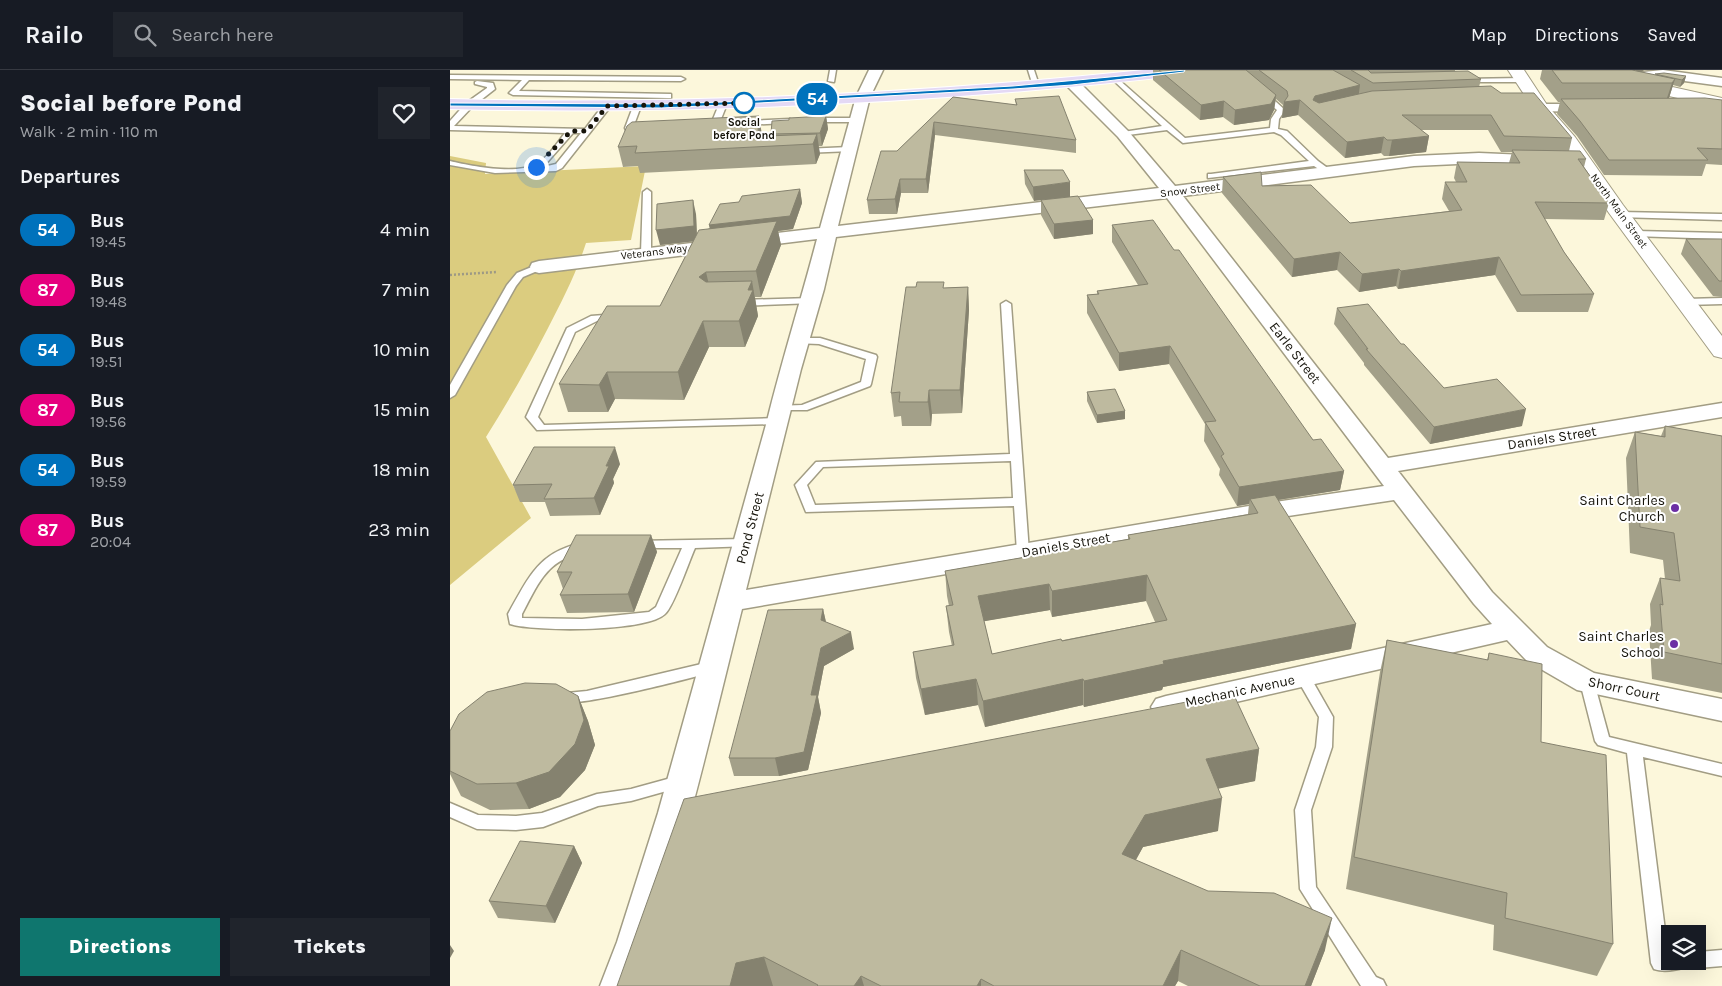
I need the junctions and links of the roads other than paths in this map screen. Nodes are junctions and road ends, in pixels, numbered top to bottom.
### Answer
1 (834, 70) edge
2 (876, 70) edge
3 (1031, 70) edge
4 (1184, 70) edge
5 (1460, 70) edge
6 (1576, 70) edge
7 (450, 78) edge
8 (527, 78) junction
9 (1115, 79) junction
10 (1457, 80) edge
11 (832, 81) dead end
12 (1473, 81) junction
13 (1722, 82) edge
14 (1072, 83) junction
15 (1636, 83) junction
16 (1037, 86) junction
17 (1253, 87) edge
18 (674, 88) junction
19 (1527, 90) edge
20 (1722, 103) edge
21 (450, 104) edge
22 (723, 104) junction
23 (470, 105) junction
24 (607, 106) junction
25 (637, 106) junction
26 (1608, 107) edge
27 (1674, 107) edge
28 (860, 108) junction
29 (805, 120) edge
30 (796, 121) edge
31 (770, 122) junction
32 (724, 123) edge
33 (733, 123) edge
34 (705, 124) edge
35 (715, 124) junction
36 (450, 127) edge
37 (648, 127) edge
38 (1167, 128) junction
39 (1274, 130) junction
40 (571, 131) junction
41 (587, 131) junction
42 (768, 131) dead end
43 (1123, 134) junction
44 (849, 149) junction
45 (800, 151) edge
46 (1581, 160) junction
47 (450, 163) edge
48 (1314, 163) junction
49 (528, 170) junction
50 (1329, 172) junction
51 (1211, 176) dead end
52 (647, 192) dead end
53 (1171, 192) junction
54 (1620, 215) junction
55 (1722, 217) edge
56 (829, 232) junction
57 (1636, 234) junction
58 (1722, 236) edge
59 (646, 253) junction
60 (539, 267) joint
61 (811, 301) junction
62 (1722, 301) edge
63 (1686, 302) junction
64 (732, 303) edge
65 (1006, 304) dead end
66 (632, 317) edge
67 (799, 341) junction
68 (1722, 351) edge
69 (450, 395) edge
70 (1722, 410) edge
71 (779, 415) junction
72 (1017, 457) junction
73 (1383, 466) junction
74 (1402, 491) junction
75 (1020, 502) junction
76 (746, 543) junction
77 (624, 544) edge
78 (690, 544) junction
79 (596, 545) edge
80 (1023, 552) junction
81 (731, 602) junction
82 (1512, 629) junction
83 (714, 666) junction
84 (1303, 677) junction
85 (1586, 682) junction
86 (548, 699) edge
87 (1722, 710) edge
88 (1140, 712) edge
89 (1634, 748) junction
90 (1722, 770) edge
91 (683, 781) junction
92 (704, 807) edge
93 (450, 810) edge
94 (674, 813) junction
95 (1722, 958) edge
96 (1706, 959) edge
97 (1661, 963) edge
98 (618, 986) edge
99 (1377, 986) edge

1 - 11 lane
2 - 28 street, Pond Street
3 - 16 lane
4 - 9 main road
5 - 12 lane
6 - 15 street
7 - 8 lane
7 - 23 lane
8 - 18 lane
8 - 18 lane
9 - 14 main road
9 - 38 lane
10 - 12 lane
12 - 19 lane
13 - 15 street
14 - 16 main road
14 - 43 street, Earle Street
15 - 20 street
16 - 28 main road
17 - 39 lane
18 - 22 main road
18 - 25 main road
19 - 26 street
19 - 46 street, North Main Street
20 - 27 street
21 - 23 main road
22 - 28 main road
22 - 35 lane
23 - 24 main road
23 - 36 lane
24 - 25 main road
24 - 41 lane
25 - 37 lane
28 - 29 lane
28 - 44 street, Pond Street
30 - 31 lane
31 - 33 lane
31 - 42 lane
32 - 35 lane
34 - 35 lane
36 - 40 lane
38 - 39 lane
38 - 43 lane
39 - 48 lane
40 - 41 lane
40 - 49 lane
41 - 49 lane
43 - 53 street, Earle Street
44 - 45 lane
44 - 56 street, Pond Street
46 - 50 street, Snow Street
46 - 54 street, North Main Street
47 - 49 lane
48 - 50 lane
48 - 51 lane
50 - 53 street, Snow Street
52 - 59 lane
53 - 56 street, Snow Street
53 - 73 street, Earle Street
54 - 55 lane
54 - 57 street, North Main Street
56 - 59 street, Veterans Way
56 - 61 street, Pond Street
57 - 58 lane
57 - 63 street, North Main Street
59 - 60 street, Veterans Way
60 - 69 lane
61 - 64 lane
61 - 67 street, Pond Street
62 - 63 lane
63 - 68 street, North Main Street
65 - 72 lane
66 - 71 lane
67 - 71 street, Pond Street
67 - 71 lane
70 - 73 street, Daniels Street
71 - 76 street, Pond Street
72 - 75 lane
72 - 75 lane
73 - 74 street, Earle Street
74 - 80 street, Daniels Street
74 - 82 street, Earle Street
75 - 80 lane
76 - 78 lane
76 - 81 street, Pond Street
77 - 78 lane
78 - 79 lane
80 - 81 street, Daniels Street
81 - 83 street, Pond Street
82 - 84 street, Mechanic Avenue
82 - 85 street, Shorr Court
83 - 86 lane
83 - 91 street, Pond Street
84 - 88 street, Mechanic Avenue
84 - 99 lane
85 - 87 street, Shorr Court
85 - 89 lane
89 - 90 lane
89 - 97 lane
91 - 93 lane
91 - 94 street, Pond Street
92 - 94 street
94 - 98 street, Pond Street
95 - 96 lane

